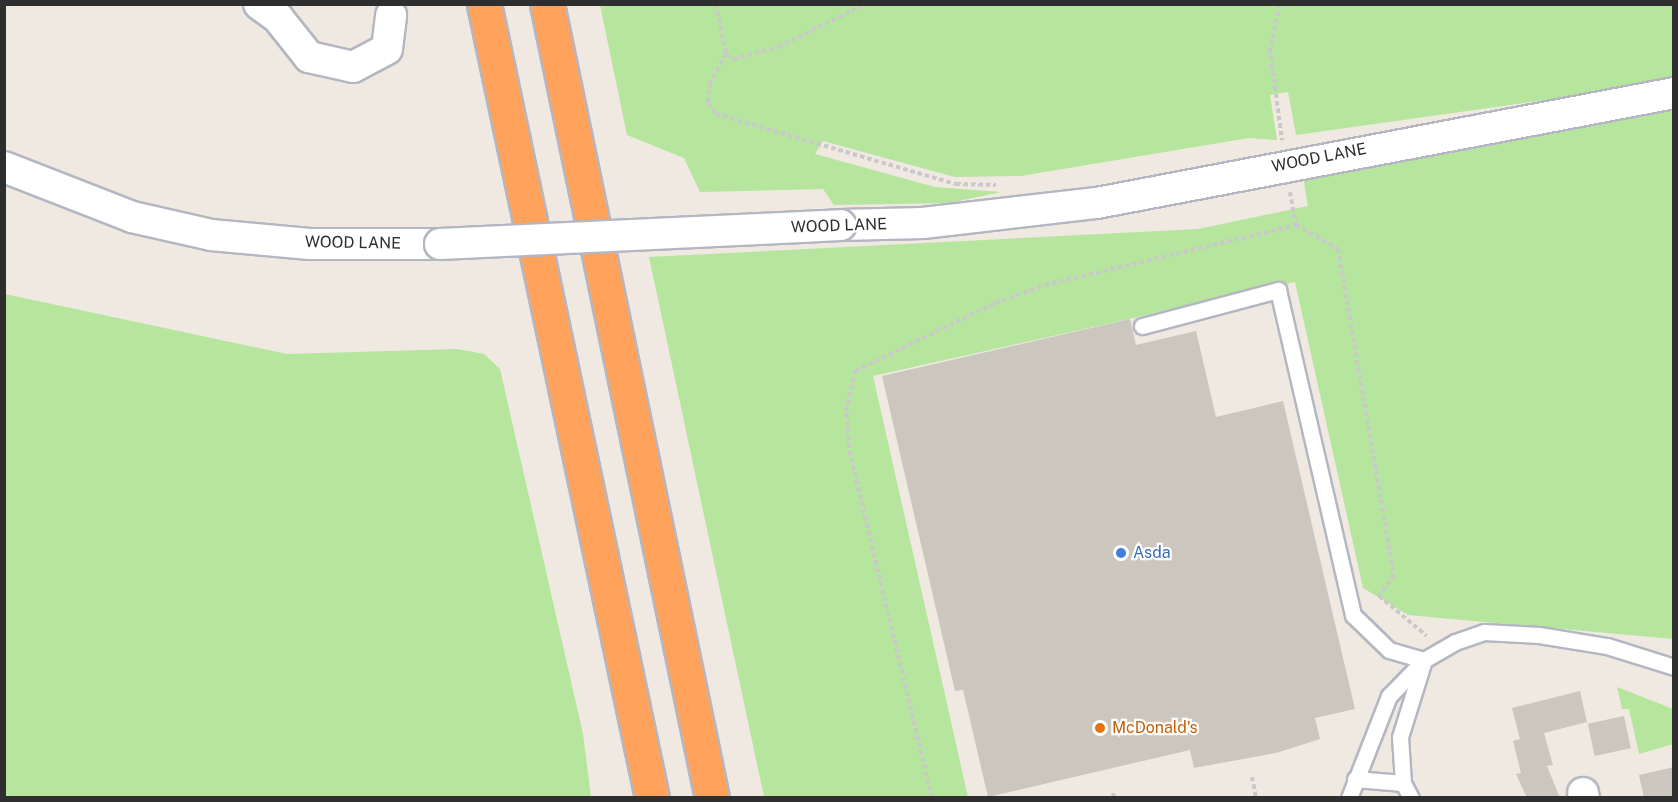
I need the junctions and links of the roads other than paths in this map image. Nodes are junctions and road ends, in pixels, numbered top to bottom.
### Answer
1 (259, 4) edge
2 (484, 4) edge
3 (547, 4) edge
4 (389, 10) edge
5 (1674, 93) edge
6 (4, 167) edge
7 (534, 239) junction
8 (1142, 326) dead end
9 (1424, 660) junction
10 (1674, 667) edge
11 (1355, 779) junction
12 (1403, 783) junction
13 (652, 798) edge
14 (712, 798) edge
15 (1349, 798) edge
16 (1411, 798) edge

1 - 4 street
2 - 7 highway
3 - 14 highway
5 - 7 street, WOOD LANE, bridge
6 - 7 street, WOOD LANE, bridge
7 - 13 highway
8 - 9 lane
9 - 10 lane
9 - 11 lane
9 - 12 lane
11 - 12 lane
11 - 15 lane
12 - 16 lane

